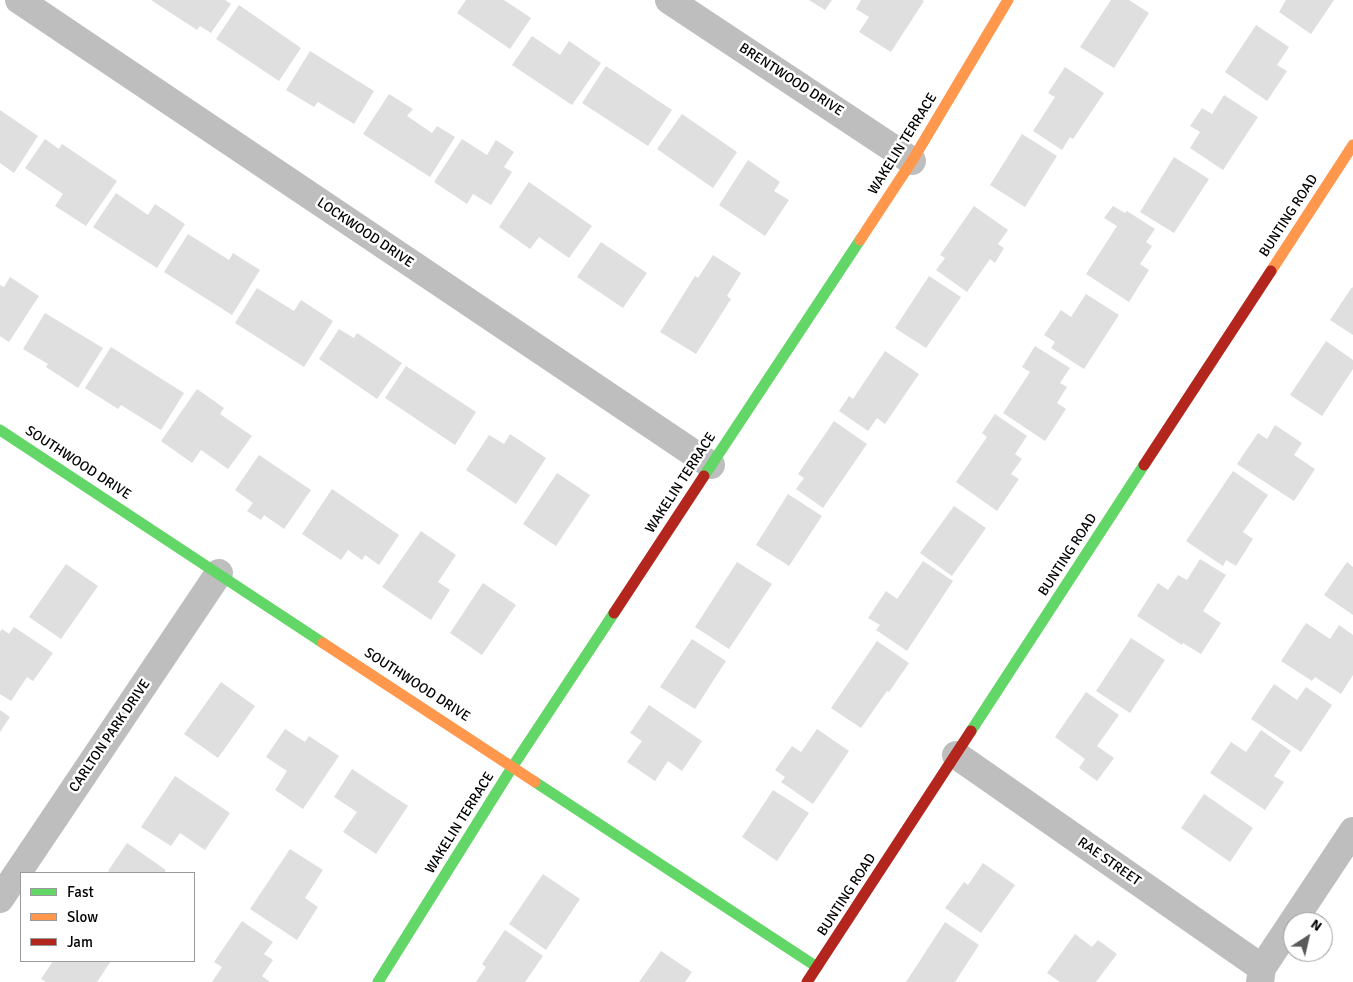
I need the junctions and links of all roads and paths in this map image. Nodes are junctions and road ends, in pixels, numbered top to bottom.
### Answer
1 (19, 0) edge
2 (669, 0) edge
3 (1008, 0) edge
4 (1353, 145) edge
5 (912, 161) junction
6 (0, 430) edge
7 (711, 465) junction
8 (219, 573) junction
9 (956, 755) junction
10 (513, 766) junction
11 (1353, 831) edge
12 (0, 899) edge
13 (817, 967) junction
14 (1261, 975) edge
15 (378, 982) edge
16 (807, 982) edge

1 - 7 street, LOCKWOOD DRIVE
2 - 5 street, BRENTWOOD DRIVE
3 - 5 street, WAKELIN TERRACE
4 - 9 street, BUNTING ROAD
5 - 7 street, WAKELIN TERRACE
6 - 8 street, SOUTHWOOD DRIVE
7 - 10 street, WAKELIN TERRACE
8 - 10 street, SOUTHWOOD DRIVE
8 - 12 street, CARLTON PARK DRIVE
9 - 13 street, BUNTING ROAD
9 - 14 street, RAE STREET
10 - 13 street, SOUTHWOOD DRIVE
10 - 15 street, WAKELIN TERRACE
11 - 14 street
13 - 16 street, BUNTING ROAD

